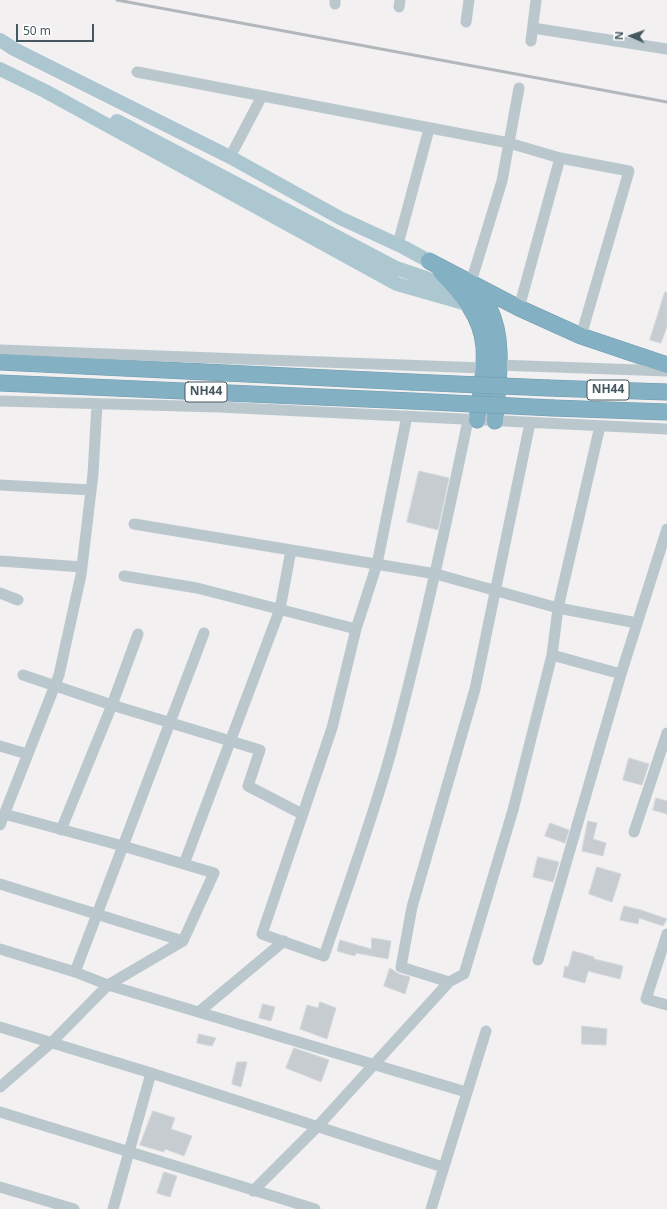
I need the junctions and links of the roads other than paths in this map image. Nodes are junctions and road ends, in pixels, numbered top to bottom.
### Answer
1 (468, 0) edge
2 (536, 0) edge
3 (466, 22) dead end
4 (533, 28) junction
5 (0, 40) edge
6 (531, 41) dead end
7 (667, 49) edge
8 (0, 60) edge
9 (0, 68) edge
10 (137, 72) dead end
11 (519, 88) dead end
12 (262, 96) junction
13 (429, 129) junction
14 (509, 143) junction
15 (230, 157) junction
16 (560, 158) junction
17 (398, 244) junction
18 (429, 261) joint
19 (465, 285) junction
20 (467, 304) junction
21 (519, 308) junction
22 (581, 336) junction
23 (0, 350) edge
24 (0, 362) edge
25 (667, 365) edge
26 (491, 367) junction
27 (667, 371) edge
28 (0, 383) edge
29 (667, 392) edge
30 (0, 401) edge
31 (97, 404) junction
32 (410, 409) junction
33 (667, 412) edge
34 (472, 420) junction
35 (495, 421) junction
36 (530, 423) junction
37 (600, 426) junction
38 (667, 429) edge
39 (0, 485) edge
40 (91, 490) junction
41 (134, 524) dead end
42 (667, 529) edge
43 (291, 550) junction
44 (0, 561) edge
45 (377, 564) junction
46 (82, 567) junction
47 (436, 574) junction
48 (124, 576) dead end
49 (496, 590) junction
50 (0, 593) edge
51 (18, 600) dead end
52 (558, 608) junction
53 (280, 609) junction
54 (637, 623) junction
55 (356, 629) junction
56 (204, 633) dead end
57 (138, 634) dead end
58 (552, 655) junction
59 (621, 674) junction
60 (23, 675) dead end
61 (55, 684) junction
62 (112, 705) junction
63 (170, 721) junction
64 (667, 734) edge
65 (231, 740) junction
66 (0, 746) edge
67 (27, 754) junction
68 (3, 811) edge
69 (302, 814) junction
70 (0, 825) edge
71 (61, 830) junction
72 (634, 832) dead end
73 (123, 846) junction
74 (184, 864) junction
75 (0, 884) edge
76 (97, 913) junction
77 (666, 940) edge
78 (183, 941) junction
79 (284, 941) junction
80 (0, 949) edge
81 (538, 960) dead end
82 (75, 972) junction
83 (449, 982) junction
84 (108, 985) junction
85 (667, 1005) edge
86 (200, 1011) junction
87 (0, 1026) edge
88 (486, 1031) dead end
89 (52, 1042) junction
90 (374, 1064) junction
91 (151, 1073) junction
92 (0, 1087) edge
93 (466, 1092) junction
94 (0, 1112) edge
95 (318, 1126) junction
96 (129, 1152) junction
97 (443, 1167) junction
98 (0, 1186) edge
99 (253, 1191) junction
100 (74, 1209) edge
101 (113, 1209) edge
102 (315, 1209) edge
103 (431, 1209) edge

1 - 3 street
2 - 4 street
4 - 6 street
4 - 7 street
5 - 15 main road
8 - 19 main road
9 - 20 main road
10 - 12 street
11 - 14 street
12 - 13 street
12 - 15 street
13 - 14 street
13 - 17 street
14 - 16 street
14 - 19 street
15 - 17 main road
16 - 21 street
16 - 22 street
17 - 18 main road
18 - 19 highway
19 - 20 highway
19 - 21 highway
19 - 26 highway
20 - 26 highway
21 - 22 highway
22 - 25 highway
23 - 26 street
24 - 29 highway, NH44, bridge
26 - 27 street
26 - 34 highway
26 - 35 highway
28 - 32 highway, NH44
30 - 31 street
31 - 32 street
31 - 40 street
32 - 33 highway, NH44, bridge
32 - 34 street
32 - 45 street
34 - 35 street
34 - 47 street
35 - 36 street
36 - 37 street
36 - 49 street
37 - 38 street
37 - 52 street
39 - 40 street
40 - 46 street
41 - 43 street
42 - 54 street
43 - 45 street
43 - 53 street
44 - 46 street
45 - 47 street
45 - 55 street
46 - 61 street
47 - 49 street
47 - 79 street
48 - 53 street
49 - 52 street
49 - 83 street
50 - 51 street
52 - 54 street
52 - 58 street
53 - 55 street
53 - 65 street
54 - 59 street
55 - 69 street
56 - 63 street
57 - 62 street
58 - 59 street
58 - 83 street
59 - 81 street
60 - 61 street
61 - 62 street
61 - 67 street
62 - 63 street
62 - 71 street
63 - 65 street
63 - 73 street
64 - 72 street
65 - 69 street
65 - 74 street
66 - 67 street
67 - 68 street
68 - 70 street
68 - 71 street
69 - 79 street
71 - 73 street
73 - 74 street
73 - 76 street
74 - 78 street
75 - 76 street
76 - 78 street
76 - 82 street
77 - 85 street
78 - 84 street
79 - 86 street
80 - 82 street
82 - 84 street
83 - 90 street
84 - 86 street
84 - 89 street
86 - 90 street
87 - 89 street
88 - 93 street
89 - 91 street
89 - 92 street
90 - 93 street
90 - 95 street
91 - 95 street
91 - 96 street
93 - 97 street
94 - 96 street
95 - 97 street
95 - 99 street
96 - 99 street
96 - 101 street
97 - 103 street
98 - 100 street
99 - 102 street

